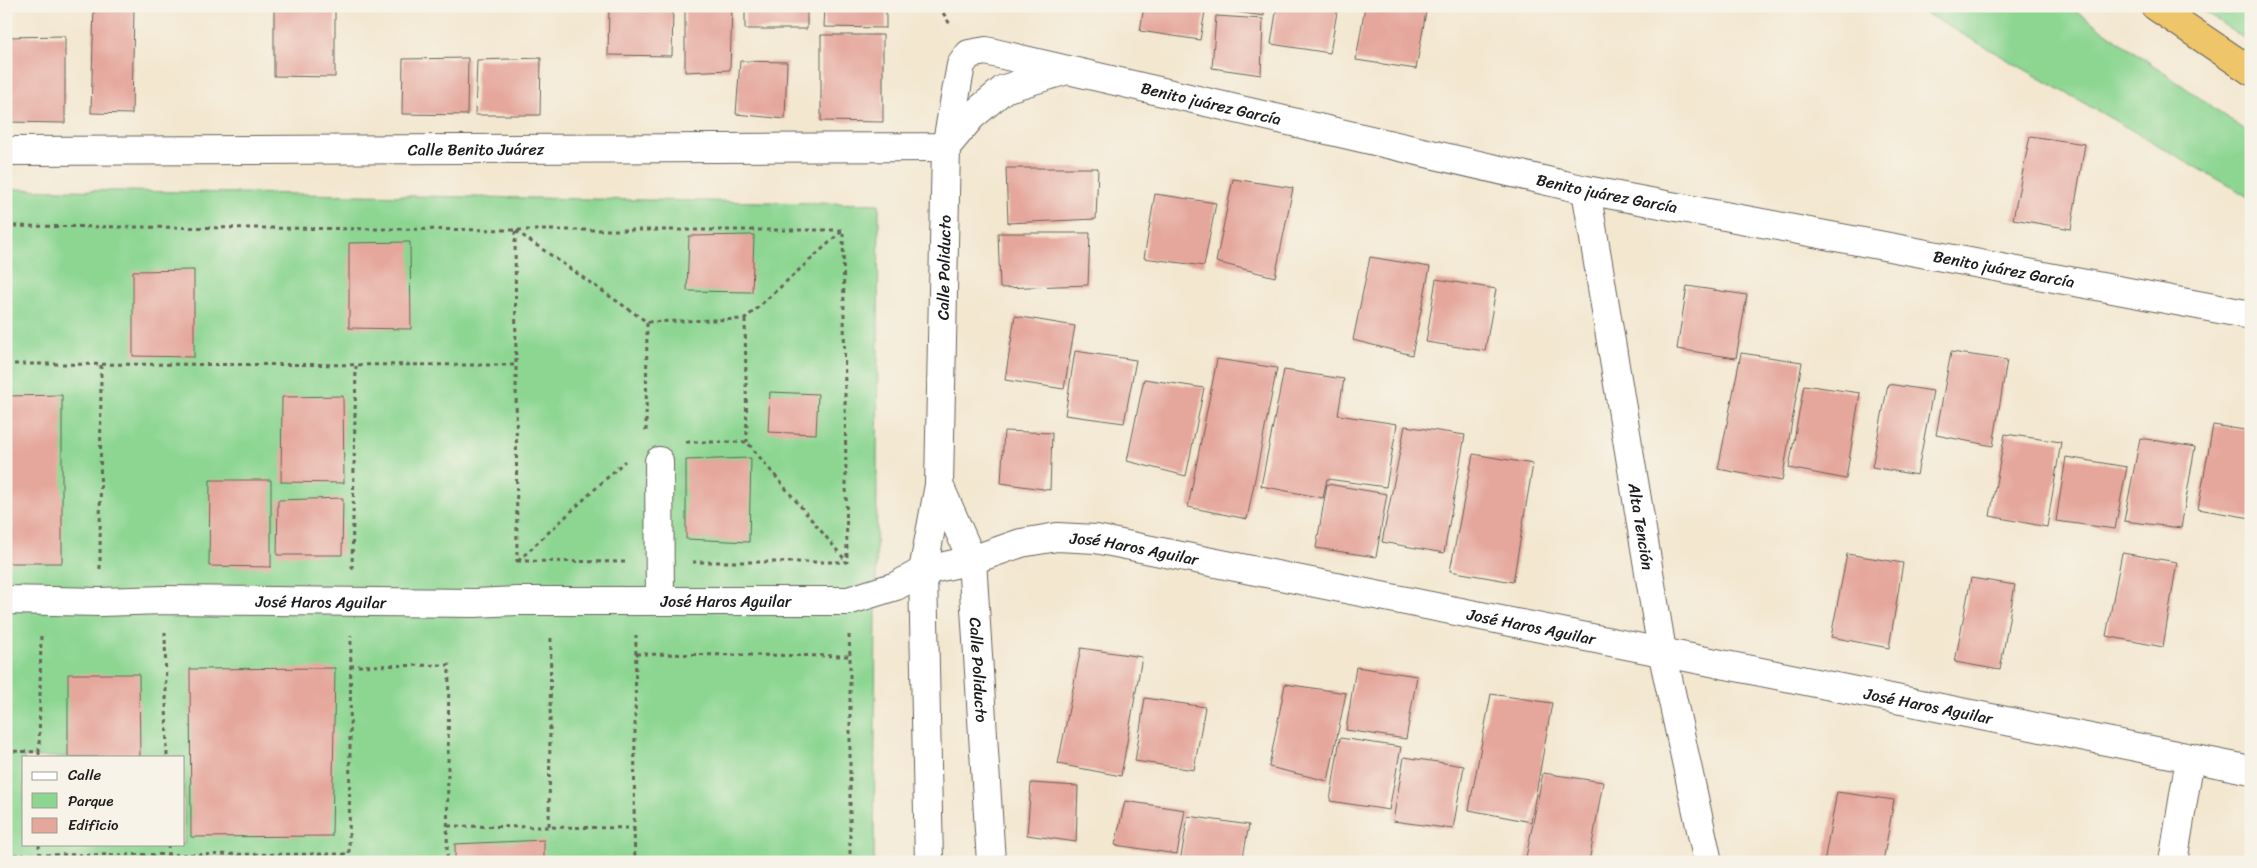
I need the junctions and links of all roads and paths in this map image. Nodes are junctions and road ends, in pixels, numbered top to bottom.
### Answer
1 (2155, 6) edge
2 (969, 54) joint
3 (1069, 70) junction
4 (2251, 71) edge
5 (946, 147) junction
6 (6, 151) edge
7 (1586, 190) junction
8 (6, 226) edge
9 (515, 230) junction
10 (843, 230) junction
11 (2251, 315) edge
12 (745, 319) junction
13 (647, 322) junction
14 (6, 364) edge
15 (101, 364) junction
16 (516, 364) junction
17 (356, 366) junction
18 (646, 433) dead end
19 (682, 442) dead end
20 (747, 442) junction
21 (631, 455) dead end
22 (659, 461) dead end
23 (939, 485) junction
24 (972, 560) junction
25 (517, 561) junction
26 (659, 562) junction
27 (846, 562) junction
28 (923, 571) junction
29 (6, 600) edge
30 (165, 600) junction
31 (42, 601) junction
32 (517, 601) junction
33 (551, 601) junction
34 (648, 601) junction
35 (100, 602) junction
36 (351, 602) junction
37 (1662, 651) junction
38 (636, 654) junction
39 (350, 666) junction
40 (6, 751) edge
41 (39, 752) junction
42 (39, 756) edge
43 (167, 756) edge
44 (2190, 758) junction
45 (2251, 770) edge
46 (448, 826) junction
47 (549, 826) junction
48 (634, 828) junction
49 (40, 846) edge
50 (168, 846) edge
51 (6, 855) edge
52 (40, 855) junction
53 (168, 855) junction
54 (40, 862) edge
55 (168, 862) edge
56 (447, 862) edge
57 (635, 862) edge
58 (850, 862) edge
59 (929, 862) edge
60 (990, 862) edge
61 (1708, 862) edge
62 (2173, 862) edge

1 - 4 highway
2 - 3 street, Benito juárez García
2 - 5 street, Calle Poliducto
3 - 5 street
3 - 7 street, Benito juárez García
5 - 6 street, Calle Benito Juárez
5 - 23 street, Calle Poliducto
7 - 11 street, Benito juárez García
7 - 37 street, Alta Tención
8 - 9 path
9 - 10 path
9 - 13 path
9 - 16 path
10 - 12 path
10 - 27 path
12 - 13 path
12 - 20 path
13 - 18 path
14 - 15 path
15 - 17 path
15 - 35 path
16 - 17 path
16 - 25 path
17 - 36 path
19 - 20 path
20 - 27 path
21 - 25 path
22 - 26 street
23 - 24 street, Calle Poliducto
23 - 28 street, Calle Poliducto
24 - 28 street, José Haros Aguilar
24 - 37 street, José Haros Aguilar
24 - 60 street, Calle Poliducto
25 - 26 path
25 - 32 path
26 - 27 path
26 - 34 street
28 - 34 street, José Haros Aguilar
28 - 59 street, Calle Poliducto
29 - 31 street, José Haros Aguilar
30 - 35 street, José Haros Aguilar
30 - 36 street, José Haros Aguilar
30 - 43 path
31 - 35 street, José Haros Aguilar
31 - 41 path
32 - 33 street, José Haros Aguilar
32 - 36 street, José Haros Aguilar
33 - 34 street, José Haros Aguilar
33 - 47 path
34 - 38 path
36 - 39 path
37 - 44 street, José Haros Aguilar
37 - 61 street, Alta Tención
38 - 48 path
38 - 58 path
39 - 46 path
39 - 53 path
40 - 41 path
41 - 42 path
44 - 45 street, José Haros Aguilar
44 - 62 street
46 - 47 path
46 - 56 path
47 - 48 path
48 - 57 path
49 - 52 path
50 - 53 path
51 - 52 path
52 - 53 path
52 - 54 path
53 - 55 path

